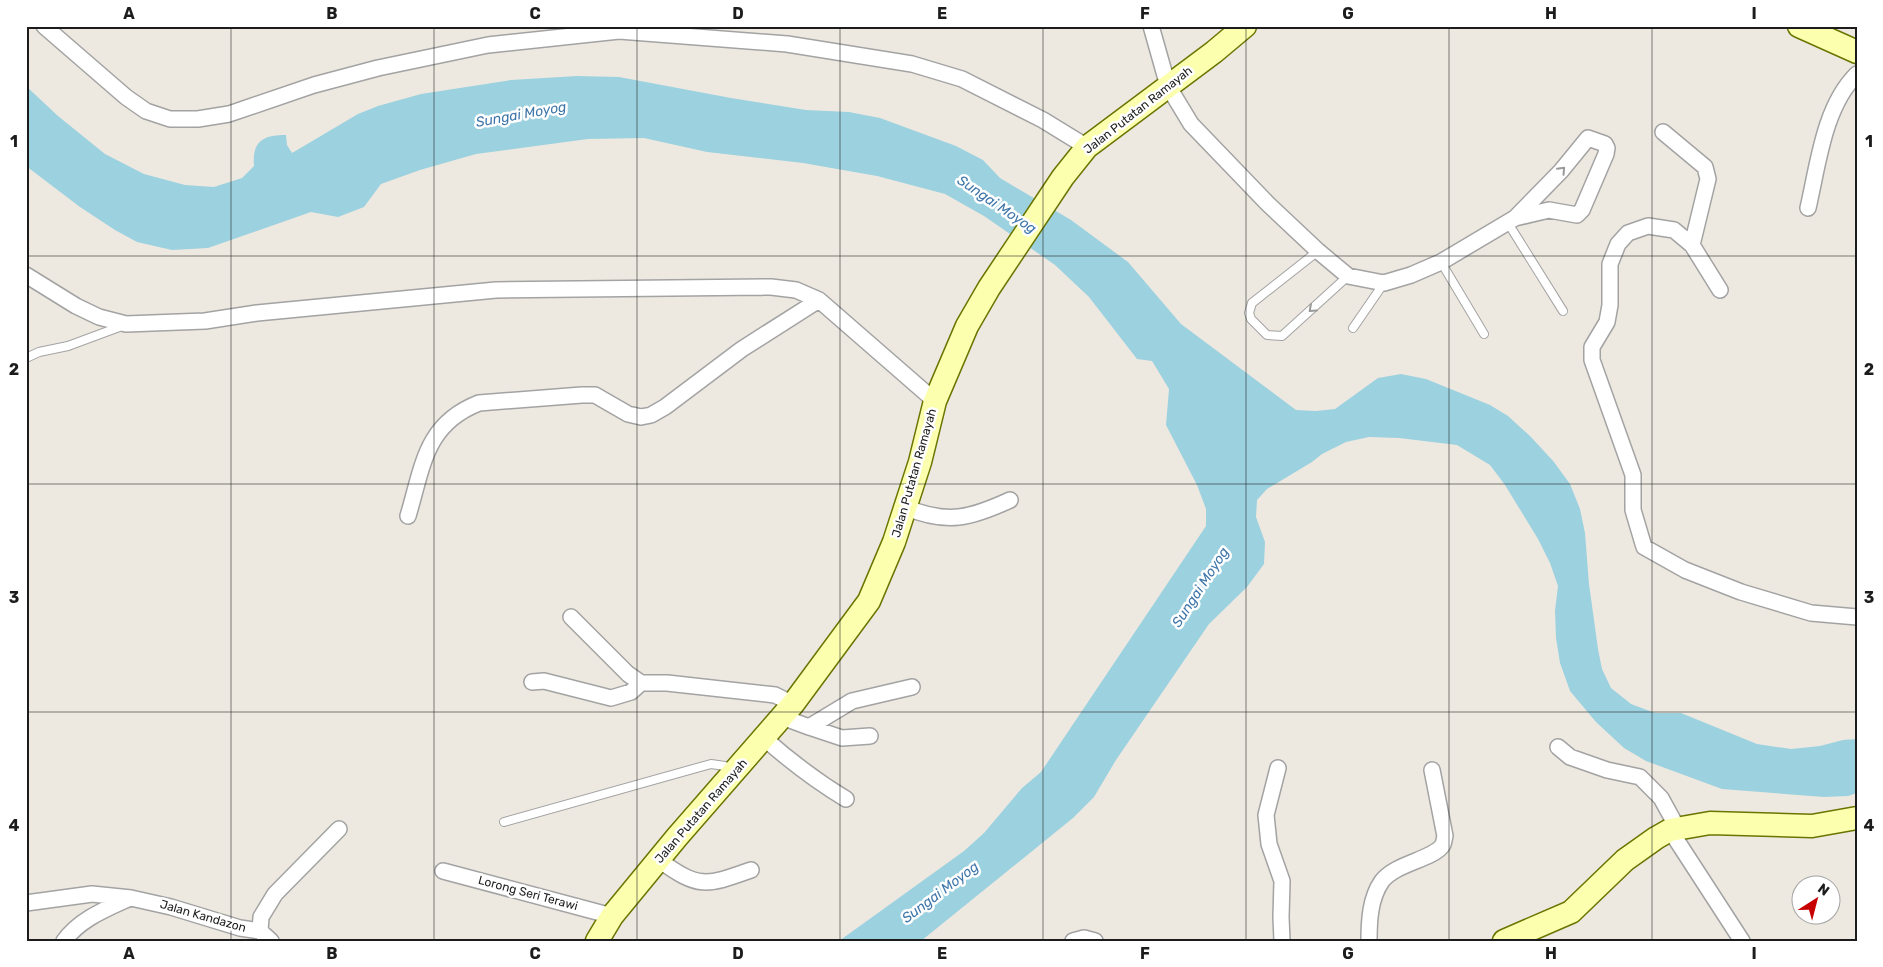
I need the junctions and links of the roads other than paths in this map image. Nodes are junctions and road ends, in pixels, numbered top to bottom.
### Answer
1 (44, 26) edge
2 (1151, 26) edge
3 (1245, 26) edge
4 (1800, 26) edge
5 (1857, 52) edge
6 (1857, 74) edge
7 (1168, 86) junction
8 (1663, 132) dead end
9 (1087, 147) junction
10 (1542, 191) junction
11 (1808, 208) dead end
12 (1549, 210) junction
13 (1511, 220) junction
14 (1692, 245) junction
15 (1318, 251) junction
16 (1441, 262) junction
17 (26, 275) edge
18 (1348, 276) junction
19 (1384, 283) junction
20 (1720, 290) dead end
21 (819, 300) junction
22 (1562, 311) dead end
23 (126, 324) junction
24 (1352, 328) dead end
25 (1484, 334) dead end
26 (26, 358) edge
27 (935, 401) junction
28 (1010, 500) dead end
29 (906, 507) junction
30 (408, 516) dead end
31 (571, 617) dead end
32 (1857, 617) edge
33 (532, 682) dead end
34 (641, 683) junction
35 (912, 687) dead end
36 (788, 710) junction
37 (809, 727) junction
38 (870, 736) dead end
39 (764, 738) junction
40 (1558, 747) dead end
41 (1278, 768) dead end
42 (1432, 770) dead end
43 (736, 771) junction
44 (846, 799) dead end
45 (1857, 818) edge
46 (504, 822) dead end
47 (339, 829) dead end
48 (1674, 830) junction
49 (659, 860) junction
50 (751, 870) dead end
51 (443, 871) dead end
52 (131, 898) junction
53 (26, 903) edge
54 (612, 916) junction
55 (260, 930) junction
56 (64, 941) edge
57 (271, 941) edge
58 (597, 941) edge
59 (1073, 941) edge
60 (1095, 941) edge
61 (1282, 941) edge
62 (1370, 941) edge
63 (1504, 941) edge
64 (1742, 941) edge

1 - 9 street
2 - 7 street
3 - 7 main road, Jalan Putatan Ramayah
4 - 5 main road
6 - 11 street
7 - 9 main road, Jalan Putatan Ramayah
7 - 15 street
8 - 14 street
9 - 27 main road, Jalan Putatan Ramayah
10 - 12 street
10 -> 12 street
10 - 13 street
12 - 13 street
13 - 16 street
13 - 22 lane
14 - 20 street
14 - 32 street
15 - 18 street
18 -> 15 lane
16 - 19 street
16 - 25 lane
17 - 23 street
18 - 19 street
19 - 24 lane
21 - 23 street
21 - 27 street
21 - 30 street
23 - 26 lane
27 - 29 main road, Jalan Putatan Ramayah
28 - 29 street
29 - 36 main road, Jalan Putatan Ramayah
31 - 34 street
33 - 34 street
34 - 36 street
35 - 37 street
36 - 37 street
36 - 39 main road, Jalan Putatan Ramayah
37 - 38 street
39 - 43 main road, Jalan Putatan Ramayah
39 - 44 street
40 - 48 street
41 - 61 street
42 - 62 street
43 - 46 lane
43 - 49 main road, Jalan Putatan Ramayah
45 - 48 main road
47 - 55 street
48 - 63 main road
48 - 64 street
49 - 50 street
49 - 54 main road, Jalan Putatan Ramayah
51 - 54 street, Lorong Seri Terawi
52 - 53 street, Jalan Kandazon
52 - 55 street, Jalan Kandazon
52 - 56 street
54 - 58 main road, Jalan Putatan Ramayah
55 - 57 street, Jalan Kandazon
59 - 60 street

